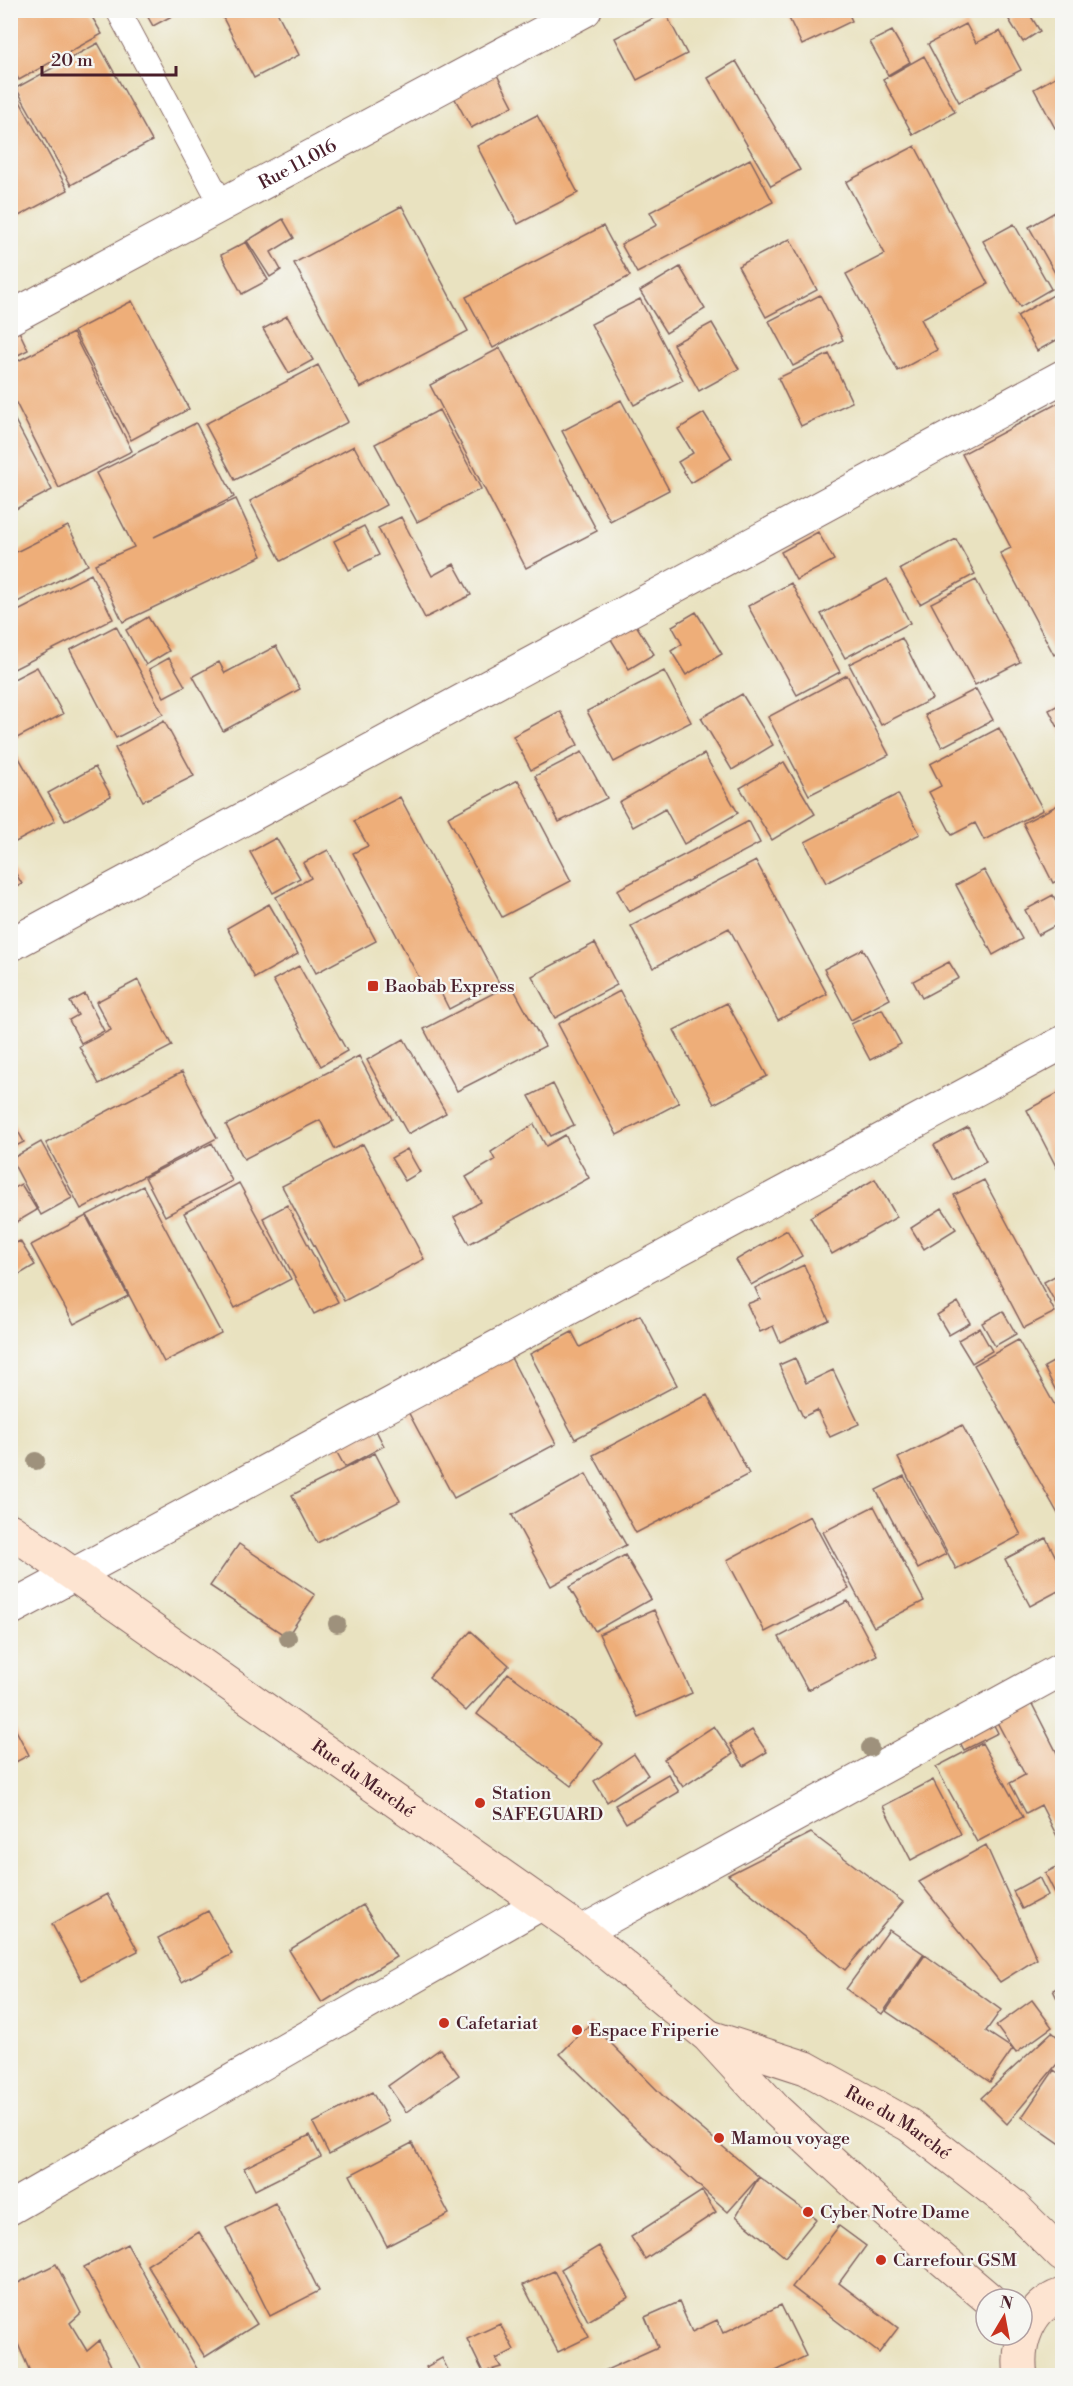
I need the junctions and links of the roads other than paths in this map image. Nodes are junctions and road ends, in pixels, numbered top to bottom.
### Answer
1 (118, 10) edge
2 (585, 10) edge
3 (222, 205) junction
4 (10, 318) edge
5 (1062, 377) edge
6 (10, 945) edge
7 (1062, 1043) edge
8 (10, 1530) edge
9 (73, 1575) junction
10 (10, 1609) edge
11 (1062, 1669) edge
12 (542, 1903) junction
13 (582, 1932) junction
14 (708, 2036) junction
15 (10, 2208) edge
16 (1062, 2255) edge
17 (975, 2287) edge
18 (1062, 2295) edge
19 (1034, 2316) edge
20 (1020, 2347) edge
21 (1020, 2375) edge

1 - 3 lane
2 - 3 street, Rue 11.016
3 - 4 street, Rue 11.016
5 - 6 street
7 - 9 street
8 - 9 main road, Rue du Marché
9 - 10 street
9 - 12 main road, Rue du Marché
11 - 13 street
12 - 13 main road, Rue du Marché
12 - 15 street
13 - 14 main road, Rue du Marché
14 - 16 main road, Rue du Marché
14 - 17 main road, Rue du Marché
18 - 19 main road
20 - 21 main road

